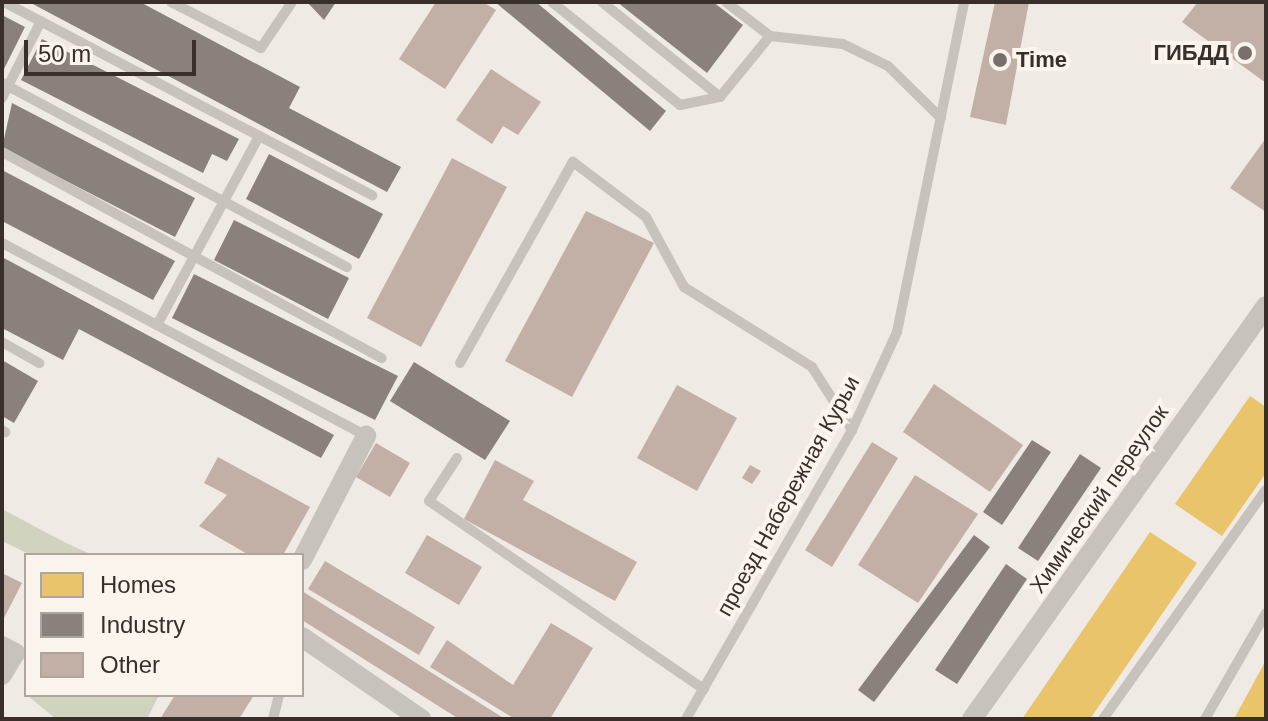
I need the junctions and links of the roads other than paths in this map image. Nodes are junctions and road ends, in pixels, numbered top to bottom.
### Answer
1 (4, 2) edge
2 (171, 2) edge
3 (292, 2) edge
4 (552, 2) edge
5 (602, 2) edge
6 (726, 2) edge
7 (964, 2) edge
8 (41, 21) junction
9 (770, 36) junction
10 (5, 85) edge
11 (720, 97) junction
12 (2, 98) edge
13 (941, 118) junction
14 (259, 136) junction
15 (2, 152) edge
16 (372, 195) dead end
17 (225, 202) junction
18 (2, 243) edge
19 (193, 256) junction
20 (347, 267) dead end
21 (1266, 306) edge
22 (157, 325) junction
23 (2, 342) edge
24 (382, 358) dead end
25 (39, 363) dead end
26 (460, 363) dead end
27 (852, 430) junction
28 (366, 436) joint
29 (457, 458) dead end
30 (1266, 490) edge
31 (304, 556) edge
32 (1266, 613) edge
33 (304, 638) edge
34 (2, 646) edge
35 (2, 675) edge
36 (704, 689) junction
37 (278, 697) edge
38 (273, 719) edge
39 (421, 719) edge
40 (686, 719) edge
41 (972, 719) edge
42 (1103, 719) edge
43 (1205, 719) edge

1 - 8 lane
2 - 3 lane
4 - 11 lane
5 - 11 lane
6 - 9 lane
7 - 13 lane, проезд Набережная Курьи
8 - 10 lane
8 - 14 lane
9 - 11 lane
9 - 13 lane
10 - 12 lane
10 - 17 lane
13 - 27 lane, проезд Набережная Курьи
14 - 16 lane
14 - 17 lane
15 - 19 lane
17 - 19 lane
17 - 20 lane
18 - 22 lane
19 - 22 lane
19 - 24 lane
21 - 41 street, Химический переулок
22 - 28 lane
23 - 25 lane
26 - 27 lane
27 - 36 lane, проезд Набережная Курьи
28 - 31 street
29 - 36 lane
30 - 42 lane
32 - 43 lane
33 - 39 street
34 - 35 street
36 - 40 lane, проезд Набережная Курьи
37 - 38 lane

